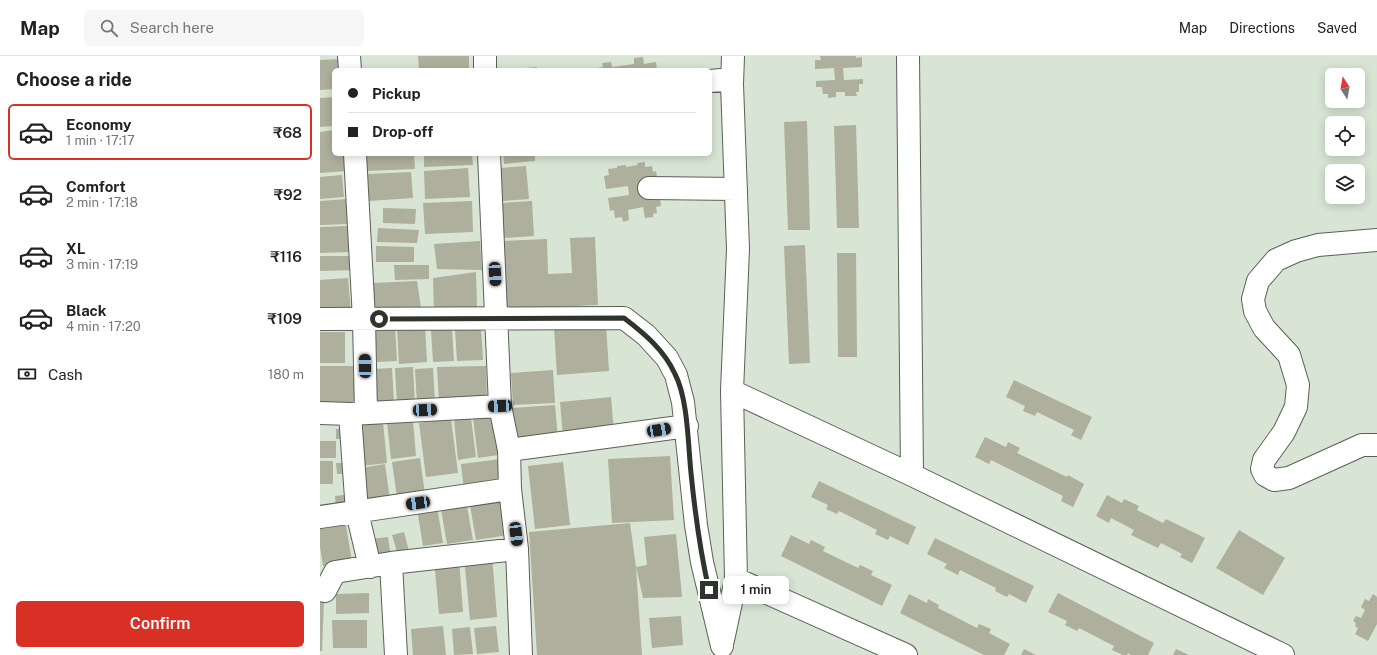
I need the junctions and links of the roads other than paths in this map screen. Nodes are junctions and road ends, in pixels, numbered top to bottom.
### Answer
1 (349, 56) edge
2 (485, 56) edge
3 (733, 56) edge
4 (908, 56) edge
5 (350, 68) edge
6 (485, 68) edge
7 (732, 79) junction
8 (712, 81) edge
9 (355, 156) edge
10 (489, 156) edge
11 (649, 188) dead end
12 (736, 189) junction
13 (1377, 240) edge
14 (320, 319) edge
15 (364, 319) junction
16 (497, 319) junction
17 (732, 391) junction
18 (500, 406) junction
19 (320, 413) edge
20 (358, 413) junction
21 (687, 426) junction
22 (1377, 445) edge
23 (509, 450) junction
24 (912, 475) junction
25 (510, 489) junction
26 (357, 512) junction
27 (320, 517) edge
28 (517, 549) junction
29 (391, 563) junction
30 (370, 567) junction
31 (736, 579) junction
32 (320, 590) edge
33 (722, 651) edge
34 (396, 655) edge
35 (521, 655) edge
36 (906, 655) edge
37 (1283, 655) edge

1 - 5 street
2 - 6 street
3 - 7 street
4 - 24 street
7 - 8 street
7 - 12 street
9 - 15 street
10 - 16 street
11 - 12 street
12 - 17 street
13 - 22 street
14 - 15 street
15 - 16 street
15 - 20 street
16 - 18 street
16 - 21 street
17 - 24 street
17 - 31 street
18 - 20 street
18 - 23 street
19 - 20 street
20 - 26 street
21 - 23 street
21 - 33 street
23 - 25 street
24 - 37 street
25 - 26 street
25 - 28 street
26 - 27 street
26 - 30 street
28 - 29 street
28 - 35 street
29 - 30 street
29 - 34 street
30 - 32 street
31 - 33 street
31 - 36 street

